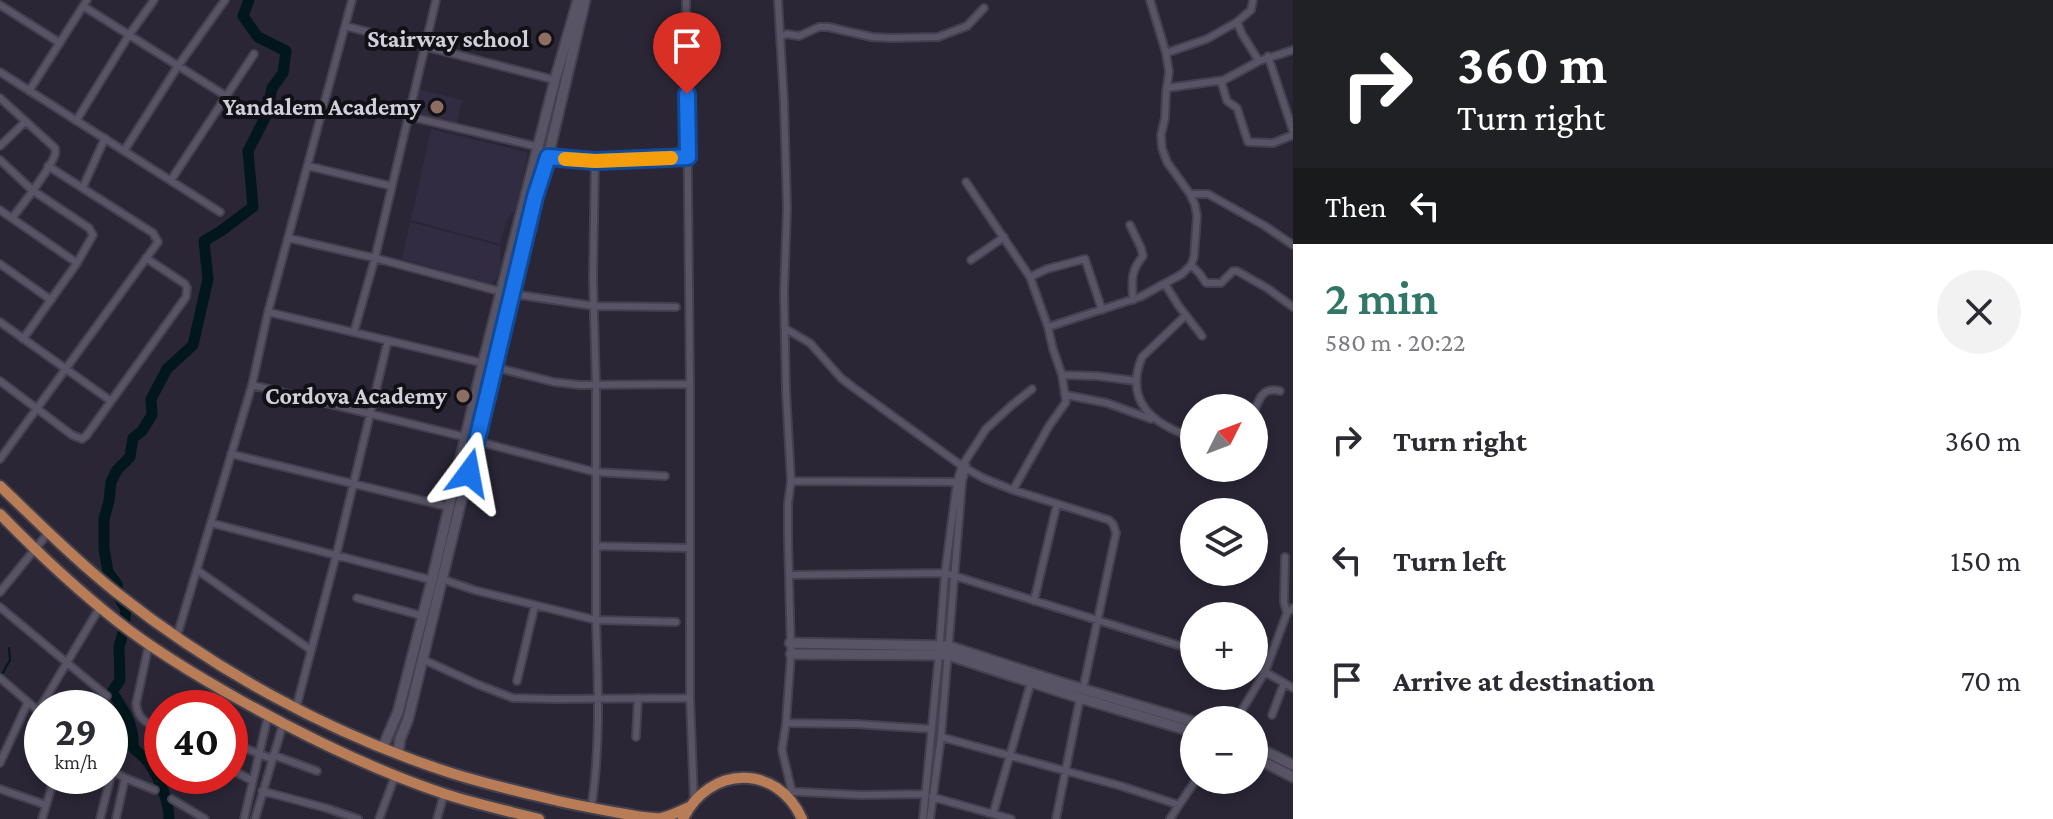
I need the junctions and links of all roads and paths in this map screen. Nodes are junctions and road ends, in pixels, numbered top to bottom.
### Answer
1 (154, 0) edge
2 (225, 0) edge
3 (352, 0) edge
4 (436, 0) edge
5 (578, 0) edge
6 (585, 0) edge
7 (686, 0) edge
8 (778, 0) edge
9 (1150, 0) edge
10 (1253, 0) edge
11 (85, 3) edge
12 (0, 5) edge
13 (984, 8) dead end
14 (1237, 22) junction
15 (345, 26) junction
16 (129, 35) junction
17 (781, 36) junction
18 (60, 43) junction
19 (424, 46) junction
20 (1293, 50) edge
21 (1166, 53) junction
22 (254, 54) dead end
23 (1268, 56) junction
24 (1259, 61) junction
25 (178, 66) junction
26 (3, 74) edge
27 (555, 80) junction
28 (1221, 81) junction
29 (0, 83) edge
30 (1167, 88) junction
31 (29, 91) junction
32 (226, 96) junction
33 (0, 98) edge
34 (407, 116) junction
35 (76, 121) junction
36 (25, 122) junction
37 (1293, 133) edge
38 (105, 138) junction
39 (0, 146) edge
40 (539, 147) junction
41 (124, 151) junction
42 (548, 157) junction
43 (688, 157) junction
44 (0, 160) edge
45 (595, 161) junction
46 (48, 166) junction
47 (308, 166) junction
48 (171, 180) junction
49 (966, 182) dead end
50 (391, 186) junction
51 (83, 187) junction
52 (32, 190) junction
53 (1190, 194) junction
54 (531, 196) junction
55 (0, 210) edge
56 (220, 212) dead end
57 (12, 218) junction
58 (1130, 225) dead end
59 (1004, 237) junction
60 (288, 238) junction
61 (1293, 245) edge
62 (146, 258) junction
63 (375, 258) junction
64 (971, 260) dead end
65 (77, 263) junction
66 (0, 264) edge
67 (1191, 265) junction
68 (1030, 277) junction
69 (1165, 284) junction
70 (507, 293) junction
71 (51, 300) junction
72 (1133, 300) junction
73 (594, 306) junction
74 (676, 307) dead end
75 (1293, 307) edge
76 (1102, 310) junction
77 (268, 312) junction
78 (1186, 315) junction
79 (0, 322) edge
80 (1048, 327) junction
81 (786, 329) junction
82 (354, 332) junction
83 (1202, 336) dead end
84 (23, 339) junction
85 (388, 340) junction
86 (483, 363) junction
87 (494, 367) junction
88 (66, 369) junction
89 (1062, 375) junction
90 (0, 381) edge
91 (1136, 381) junction
92 (690, 384) junction
93 (252, 385) junction
94 (596, 386) junction
95 (1032, 389) dead end
96 (1280, 391) dead end
97 (1263, 394) edge
98 (1066, 395) junction
99 (111, 401) junction
100 (37, 409) junction
101 (369, 413) junction
102 (470, 417) junction
103 (481, 419) junction
104 (1156, 421) junction
105 (1180, 432) edge
106 (465, 437) junction
107 (476, 441) junction
108 (231, 454) junction
109 (0, 459) edge
110 (965, 465) junction
111 (595, 472) junction
112 (665, 476) dead end
113 (791, 481) junction
114 (960, 482) junction
115 (352, 485) junction
116 (0, 486) edge
117 (1013, 490) junction
118 (1057, 504) junction
119 (449, 507) junction
120 (0, 514) edge
121 (211, 523) junction
122 (49, 532) junction
123 (596, 546) junction
124 (690, 548) junction
125 (34, 549) junction
126 (336, 556) junction
127 (1285, 557) dead end
128 (197, 570) junction
129 (945, 573) junction
130 (789, 575) junction
131 (955, 575) junction
132 (437, 579) junction
133 (0, 592) edge
134 (357, 598) dead end
135 (1034, 601) junction
136 (535, 605) junction
137 (0, 607) edge
138 (100, 607) junction
139 (1290, 610) edge
140 (423, 616) junction
141 (596, 620) junction
142 (1098, 621) junction
143 (676, 622) dead end
144 (425, 628) junction
145 (177, 636) junction
146 (149, 643) junction
147 (1180, 646) edge
148 (790, 648) junction
149 (311, 650) junction
150 (944, 650) junction
151 (199, 651) junction
152 (422, 659) junction
153 (68, 663) junction
154 (1268, 665) edge
155 (188, 671) junction
156 (1268, 674) edge
157 (0, 678) edge
158 (517, 681) dead end
159 (1031, 682) junction
160 (1284, 683) junction
161 (1061, 688) junction
162 (1293, 688) edge
163 (53, 690) edge
164 (100, 690) edge
165 (1081, 694) junction
166 (599, 698) junction
167 (638, 698) junction
168 (690, 698) junction
169 (24, 699) edge
170 (296, 708) junction
171 (24, 711) edge
172 (933, 712) junction
173 (942, 713) junction
174 (1272, 715) dead end
175 (268, 716) junction
176 (1180, 719) edge
177 (144, 721) edge
178 (786, 723) junction
179 (283, 724) junction
180 (1180, 727) edge
181 (932, 729) junction
182 (636, 737) dead end
183 (941, 737) junction
184 (383, 747) junction
185 (248, 750) edge
186 (1268, 753) edge
187 (398, 754) junction
188 (259, 755) junction
189 (1010, 755) junction
190 (273, 757) junction
191 (0, 763) edge
192 (1268, 764) edge
193 (1293, 765) edge
194 (438, 768) junction
195 (317, 771) dead end
196 (931, 772) junction
197 (1066, 772) junction
198 (395, 776) junction
199 (1293, 777) edge
200 (248, 778) edge
201 (253, 781) junction
202 (432, 788) junction
203 (0, 789) edge
204 (262, 791) junction
205 (786, 791) junction
206 (49, 794) edge
207 (106, 794) edge
208 (121, 794) edge
209 (444, 794) junction
210 (1186, 794) edge
211 (928, 796) junction
212 (172, 799) dead end
213 (692, 804) junction
214 (46, 805) junction
215 (1179, 805) junction
216 (326, 808) junction
217 (591, 809) junction
218 (494, 814) edge
219 (993, 814) junction
220 (42, 819) edge
221 (100, 819) edge
222 (116, 819) edge
223 (205, 819) edge
224 (244, 819) edge
225 (255, 819) edge
226 (323, 819) edge
227 (358, 819) edge
228 (379, 819) edge
229 (437, 819) edge
230 (539, 819) edge
231 (683, 819) edge
232 (802, 819) edge
233 (923, 819) edge
234 (930, 819) edge
235 (1011, 819) edge
236 (1056, 819) edge
237 (1170, 819) edge

1 - 16 street
2 - 25 street
3 - 15 street
4 - 19 street
5 - 27 street
6 - 42 street
7 - 43 street
8 - 17 street
9 - 21 street
10 - 14 street
11 - 16 street
11 - 18 street
12 - 18 street
13 - 17 street
14 - 21 street
14 - 24 street
15 - 19 street
15 - 47 street
16 - 25 street
16 - 35 street
17 - 81 street
18 - 31 street
19 - 27 street
19 - 34 street
20 - 23 street
21 - 30 street
22 - 32 street
23 - 24 street
23 - 37 street
24 - 28 street
25 - 32 street
25 - 41 street
26 - 29 street
26 - 31 street
27 - 40 street
28 - 30 street
28 - 37 street
30 - 53 street
31 - 35 street
32 - 48 street
33 - 36 street
34 - 40 street
34 - 50 street
35 - 38 street
36 - 39 street
36 - 46 street
38 - 41 street
38 - 51 street
40 - 54 street
41 - 48 street
42 - 45 street
42 - 54 street
43 - 45 street
43 - 92 street
44 - 52 street
45 - 73 street
46 - 51 street
46 - 52 street
47 - 50 street
47 - 60 street
48 - 56 street
49 - 59 street
50 - 63 street
51 - 62 street
52 - 57 street
52 - 65 street
53 - 61 street
53 - 67 street
54 - 70 street
55 - 57 street
57 - 65 street
58 - 72 street
59 - 64 street
59 - 68 street
60 - 63 street
60 - 77 street
62 - 88 street
62 - 99 street
63 - 70 street
63 - 82 street
65 - 71 street
66 - 71 street
67 - 69 street
67 - 75 street
68 - 76 street
68 - 80 street
69 - 72 street
69 - 78 street
70 - 73 street
70 - 86 street
70 - 87 street
71 - 84 street
72 - 76 street
73 - 74 street
73 - 94 street
76 - 80 street
77 - 82 street
77 - 93 street
78 - 83 street
78 - 91 street
79 - 84 street
80 - 89 street
81 - 110 street
81 - 113 street
82 - 85 street
84 - 88 street
85 - 86 street
85 - 101 street
86 - 102 street
87 - 94 street
87 - 103 street
88 - 99 street
88 - 100 street
89 - 91 street
89 - 98 street
90 - 100 street
91 - 104 street
92 - 94 street
92 - 124 street
93 - 101 street
93 - 108 street
94 - 111 street
95 - 110 street
96 - 97 street
98 - 104 street
98 - 117 street
99 - 100 street
100 - 109 street
101 - 106 street
101 - 115 street
102 - 103 street
102 - 106 street
103 - 107 street
104 - 105 street
106 - 119 street
107 - 111 street
107 - 132 street
108 - 115 street
108 - 121 street
110 - 114 street
110 - 117 street
111 - 112 street
111 - 123 street
113 - 114 street
113 - 130 street
114 - 129 street
114 - 131 street
115 - 119 street
115 - 126 street
116 - 122 main road
117 - 118 street
118 - 135 street
118 - 142 street
119 - 132 street
120 - 125 main road
121 - 126 street
121 - 128 street
122 - 125 street
122 - 145 main road
123 - 124 street
123 - 141 street
124 - 168 street
125 - 133 street
125 - 138 main road
126 - 132 street
126 - 149 street
127 - 139 street
128 - 145 street
128 - 149 street
129 - 130 street
129 - 131 street
129 - 150 street
130 - 148 street
131 - 135 street
131 - 150 street
132 - 136 street
132 - 140 street
132 - 144 street
134 - 140 street
135 - 142 street
136 - 141 street
136 - 158 street
137 - 153 street
138 - 146 main road
138 - 153 street
139 - 154 street
140 - 144 street
141 - 143 street
141 - 166 street
142 - 147 street
142 - 165 street
144 - 152 street
144 - 184 street
145 - 151 main road
146 - 155 main road
146 - 177 street
148 - 150 street
148 - 178 street
149 - 170 street
150 - 159 street
150 - 161 street
150 - 172 street
150 - 173 street
151 - 155 main road
151 - 170 main road
152 - 166 street
152 - 187 street
153 - 163 street
153 - 164 street
155 - 175 main road
156 - 160 street
157 - 169 street
159 - 161 street
159 - 189 street
160 - 162 street
160 - 174 street
161 - 165 street
165 - 176 street
165 - 180 street
165 - 197 street
166 - 167 street
166 - 217 street
167 - 168 street
167 - 182 street
168 - 213 street
170 - 184 main road
171 - 191 street
172 - 173 street
172 - 181 street
173 - 183 street
175 - 179 main road
175 - 188 street
178 - 181 street
178 - 205 street
179 - 190 street
179 - 198 main road
181 - 196 street
183 - 189 street
183 - 196 street
184 - 187 main road
185 - 188 street
186 - 193 street
187 - 194 main road
188 - 190 street
188 - 201 street
189 - 197 street
189 - 219 street
190 - 195 street
190 - 204 street
192 - 199 street
194 - 202 main road
194 - 217 main road
196 - 211 street
197 - 215 street
197 - 236 street
198 - 202 main road
198 - 228 street
200 - 201 street
201 - 224 street
202 - 209 main road
203 - 214 street
204 - 216 street
204 - 225 street
205 - 211 street
205 - 213 main road
205 - 232 main road
206 - 214 street
207 - 221 street
208 - 222 street
209 - 218 main road
209 - 229 street
210 - 215 street
211 - 219 street
211 - 233 street
211 - 234 street
212 - 223 street
213 - 217 main road
213 - 231 main road
214 - 220 street
215 - 237 street
216 - 226 street
216 - 227 street
218 - 230 main road
219 - 235 street

